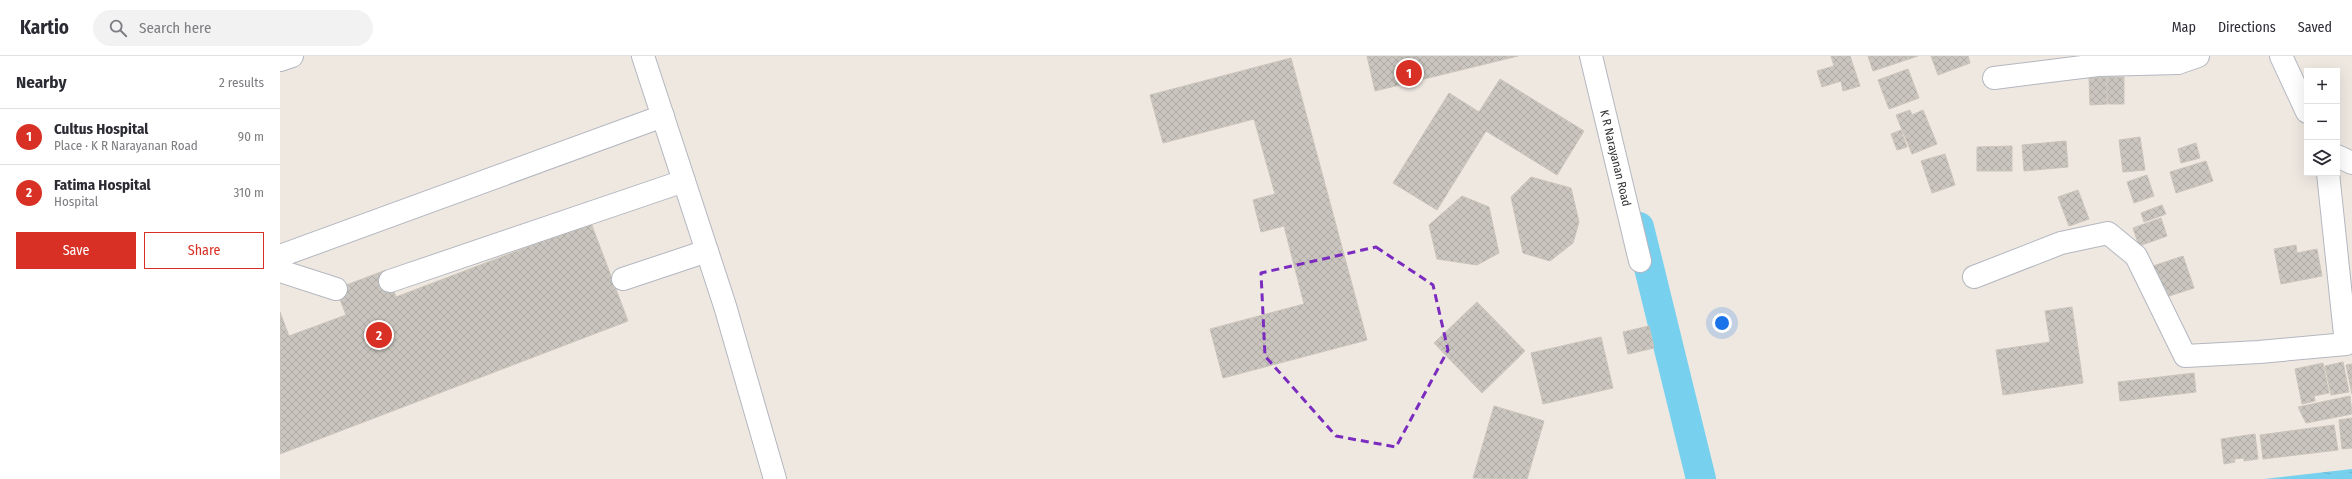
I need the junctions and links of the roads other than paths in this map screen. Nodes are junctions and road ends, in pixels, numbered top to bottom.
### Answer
1 (292, 56) edge
2 (643, 56) edge
3 (1591, 56) edge
4 (2198, 56) edge
5 (2281, 56) edge
6 (280, 60) edge
7 (1994, 78) dead end
8 (2304, 106) edge
9 (663, 116) junction
10 (2340, 157) edge
11 (2352, 162) edge
12 (2328, 176) edge
13 (684, 181) junction
14 (707, 251) junction
15 (280, 256) edge
16 (1640, 261) dead end
17 (280, 271) edge
18 (1974, 278) dead end
19 (623, 279) dead end
20 (390, 281) dead end
21 (336, 289) dead end
22 (776, 479) edge

1 - 6 street
2 - 9 street
3 - 16 street, K R Narayanan Road
4 - 7 street
5 - 8 street
9 - 13 street
9 - 15 street
10 - 11 street
12 - 18 street
13 - 14 street
13 - 20 street
14 - 19 street
14 - 22 street
17 - 21 street

